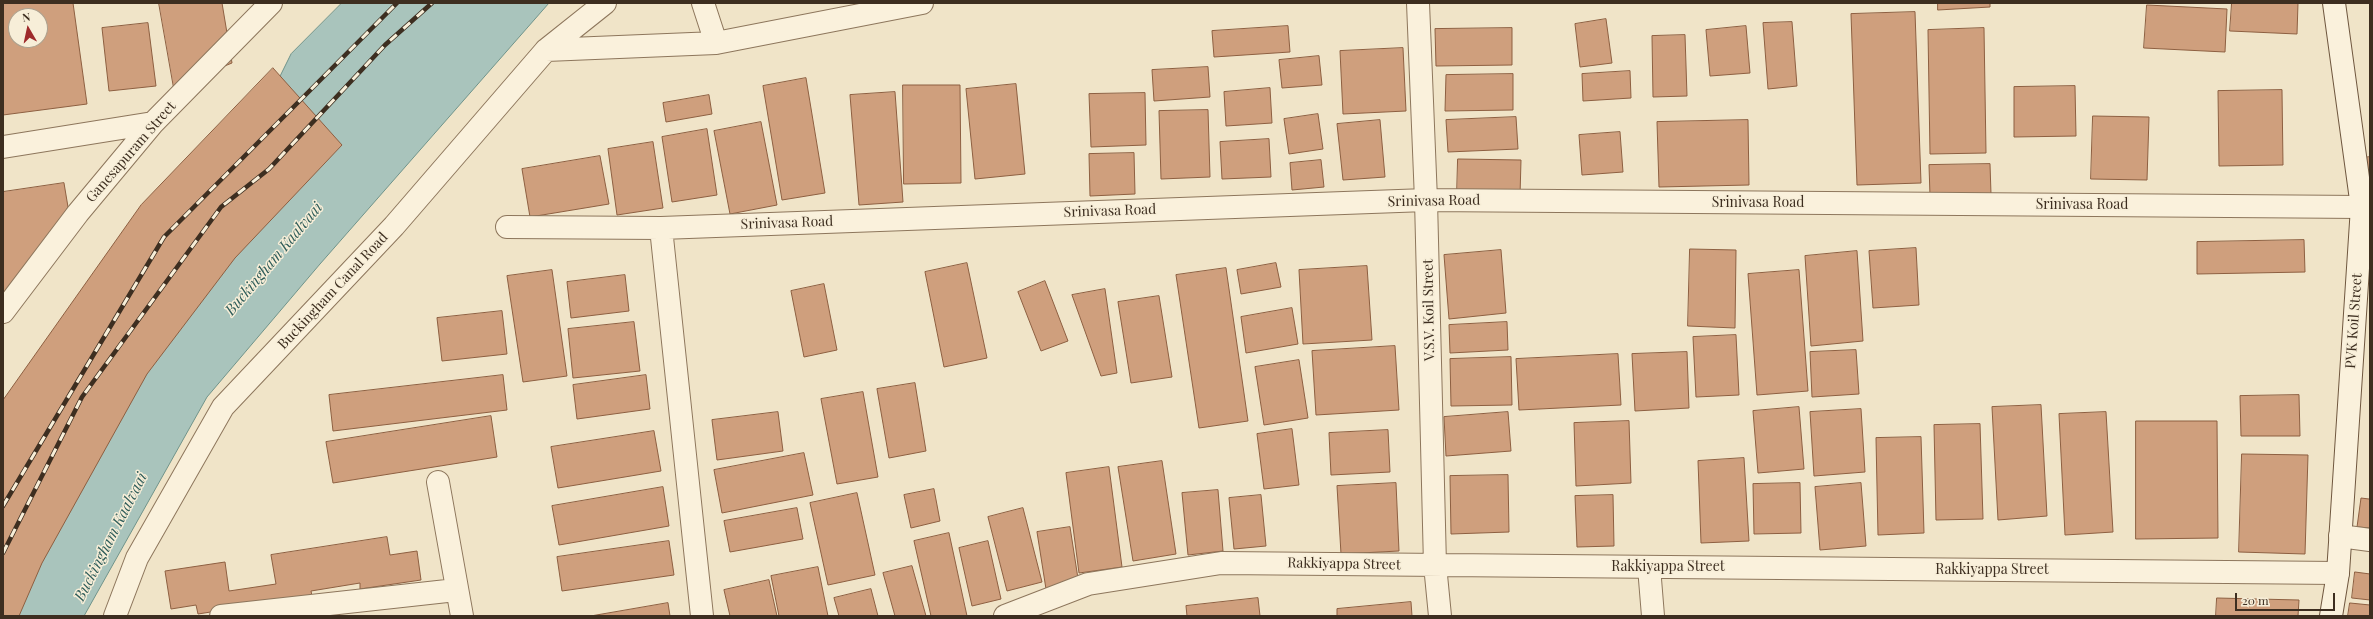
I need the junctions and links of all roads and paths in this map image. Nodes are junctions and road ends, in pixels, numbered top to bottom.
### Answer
1 (271, 3) edge
2 (605, 3) edge
3 (703, 3) edge
4 (922, 3) edge
5 (1418, 3) edge
6 (2334, 3) edge
7 (716, 43) junction
8 (546, 50) junction
9 (153, 123) junction
10 (3, 147) edge
11 (1426, 200) junction
12 (2362, 207) junction
13 (507, 228) dead end
14 (661, 228) junction
15 (3, 312) edge
16 (438, 482) dead end
17 (2340, 536) junction
18 (2370, 540) edge
19 (1435, 565) junction
20 (1649, 567) junction
21 (2338, 573) junction
22 (456, 590) junction
23 (114, 616) edge
24 (221, 616) edge
25 (462, 616) edge
26 (702, 616) edge
27 (1005, 616) edge
28 (1440, 616) edge
29 (1653, 616) edge
30 (2332, 616) edge

1 - 9 street, Ganesapuram Street
2 - 8 street, Buckingham Canal Road
3 - 7 street
4 - 7 street
5 - 11 street, V.S.V. Koil Street
6 - 12 street, PVK Koil Street
7 - 8 street
8 - 23 street, Buckingham Canal Road
9 - 10 street
9 - 15 street, Ganesapuram Street
11 - 12 street, Srinivasa Road
11 - 14 street, Srinivasa Road
11 - 19 street, V.S.V. Koil Street
12 - 17 street, PVK Koil Street
13 - 14 street, Srinivasa Road
14 - 26 street
16 - 22 street
17 - 18 street
17 - 21 street, PVK Koil Street
19 - 20 street, Rakkiyappa Street
19 - 27 street, Rakkiyappa Street
19 - 28 street, V.S.V. Koil Street
20 - 21 street, Rakkiyappa Street
20 - 29 street
21 - 30 street, PVK Koil Street
22 - 24 street
22 - 25 street

